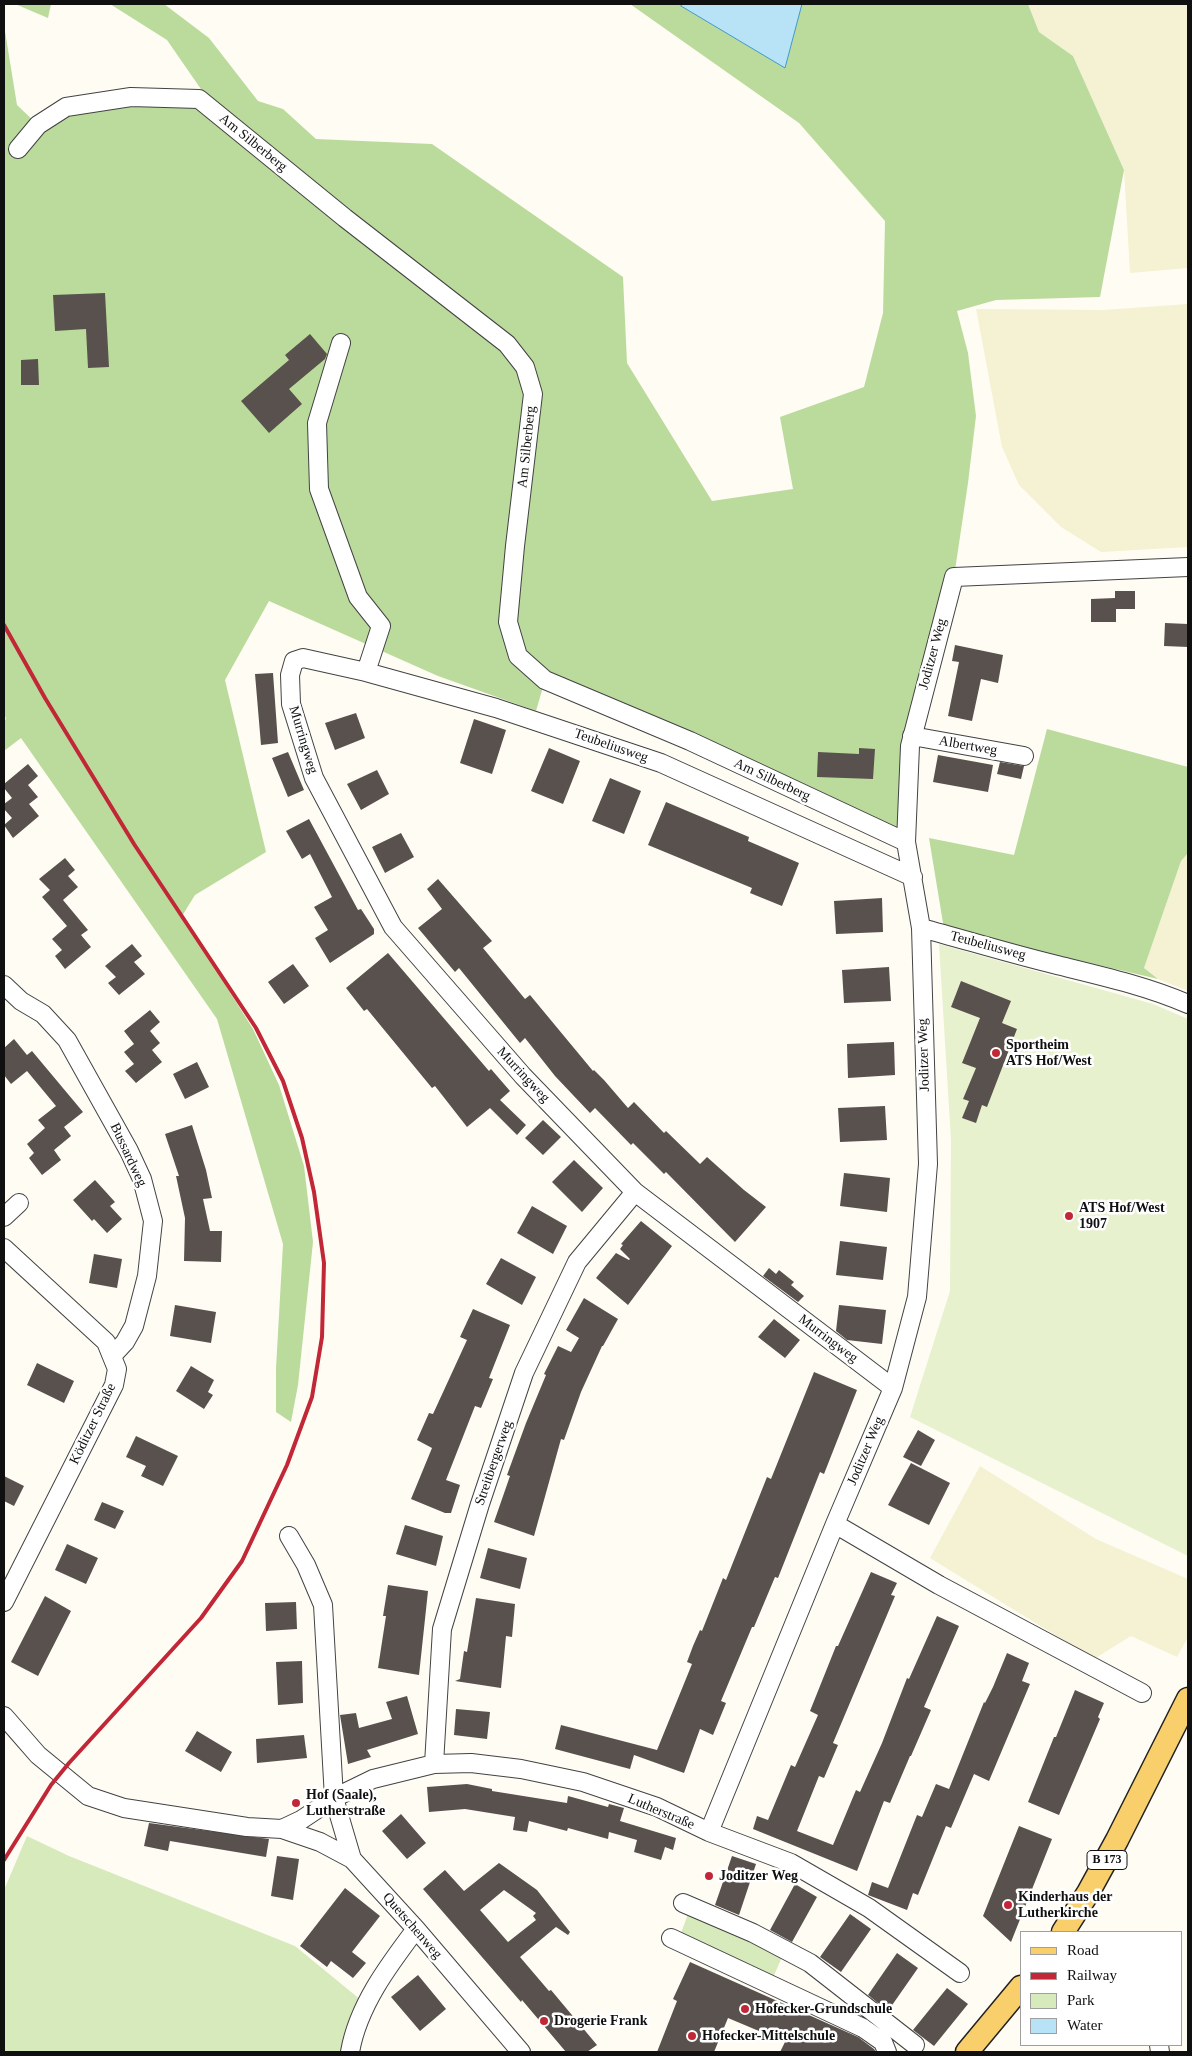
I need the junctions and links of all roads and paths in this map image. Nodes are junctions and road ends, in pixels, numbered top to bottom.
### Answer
1 (18, 149) dead end
2 (341, 343) dead end
3 (1188, 567) edge
4 (294, 661) joint
5 (366, 672) junction
6 (912, 736) junction
7 (1024, 756) dead end
8 (906, 842) junction
9 (914, 877) junction
10 (921, 928) junction
11 (4, 985) edge
12 (1188, 1004) edge
13 (635, 1192) junction
14 (19, 1203) dead end
15 (4, 1216) edge
16 (4, 1248) edge
17 (113, 1355) junction
18 (893, 1388) junction
19 (835, 1524) junction
20 (289, 1536) dead end
21 (4, 1602) edge
22 (1142, 1693) dead end
23 (1188, 1699) edge
24 (4, 1716) edge
25 (434, 1764) junction
26 (334, 1798) junction
27 (282, 1829) junction
28 (709, 1832) junction
29 (352, 1859) junction
30 (684, 1903) dead end
31 (416, 1929) junction
32 (1064, 1931) edge
33 (671, 1938) dead end
34 (960, 1972) dead end
35 (1020, 1988) edge
36 (1020, 1997) edge
37 (915, 2045) dead end
38 (350, 2052) edge
39 (521, 2052) edge
40 (887, 2052) edge
41 (967, 2052) edge
42 (983, 2052) edge

1 - 8 street, Am Silberberg
2 - 5 street
3 - 6 street, Joditzer Weg
4 - 5 street, Teubeliusweg
4 - 13 street, Murringweg
5 - 9 street, Teubeliusweg
6 - 7 street, Albertweg
6 - 8 street, Joditzer Weg
8 - 9 street, Joditzer Weg
9 - 10 street, Joditzer Weg
10 - 12 street, Teubeliusweg
10 - 18 street, Joditzer Weg
11 - 17 street, Bussardweg
13 - 18 street, Murringweg
13 - 25 street, Streitbergerweg
14 - 15 street
16 - 17 street, Köditzer Straße
17 - 21 street, Köditzer Straße
18 - 19 street, Joditzer Weg
19 - 22 street
19 - 28 street, Joditzer Weg
20 - 26 street
23 - 32 main road, B 173
24 - 27 street, Lutherstraße
25 - 26 street, Lutherstraße
25 - 28 street, Lutherstraße
26 - 27 street, Lutherstraße
26 - 29 street
27 - 29 street, Quetschenweg
28 - 34 street, Lutherstraße
29 - 31 street, Quetschenweg
30 - 37 street
31 - 38 street
31 - 39 street, Quetschenweg
33 - 40 street
35 - 41 main road
36 - 42 main road

